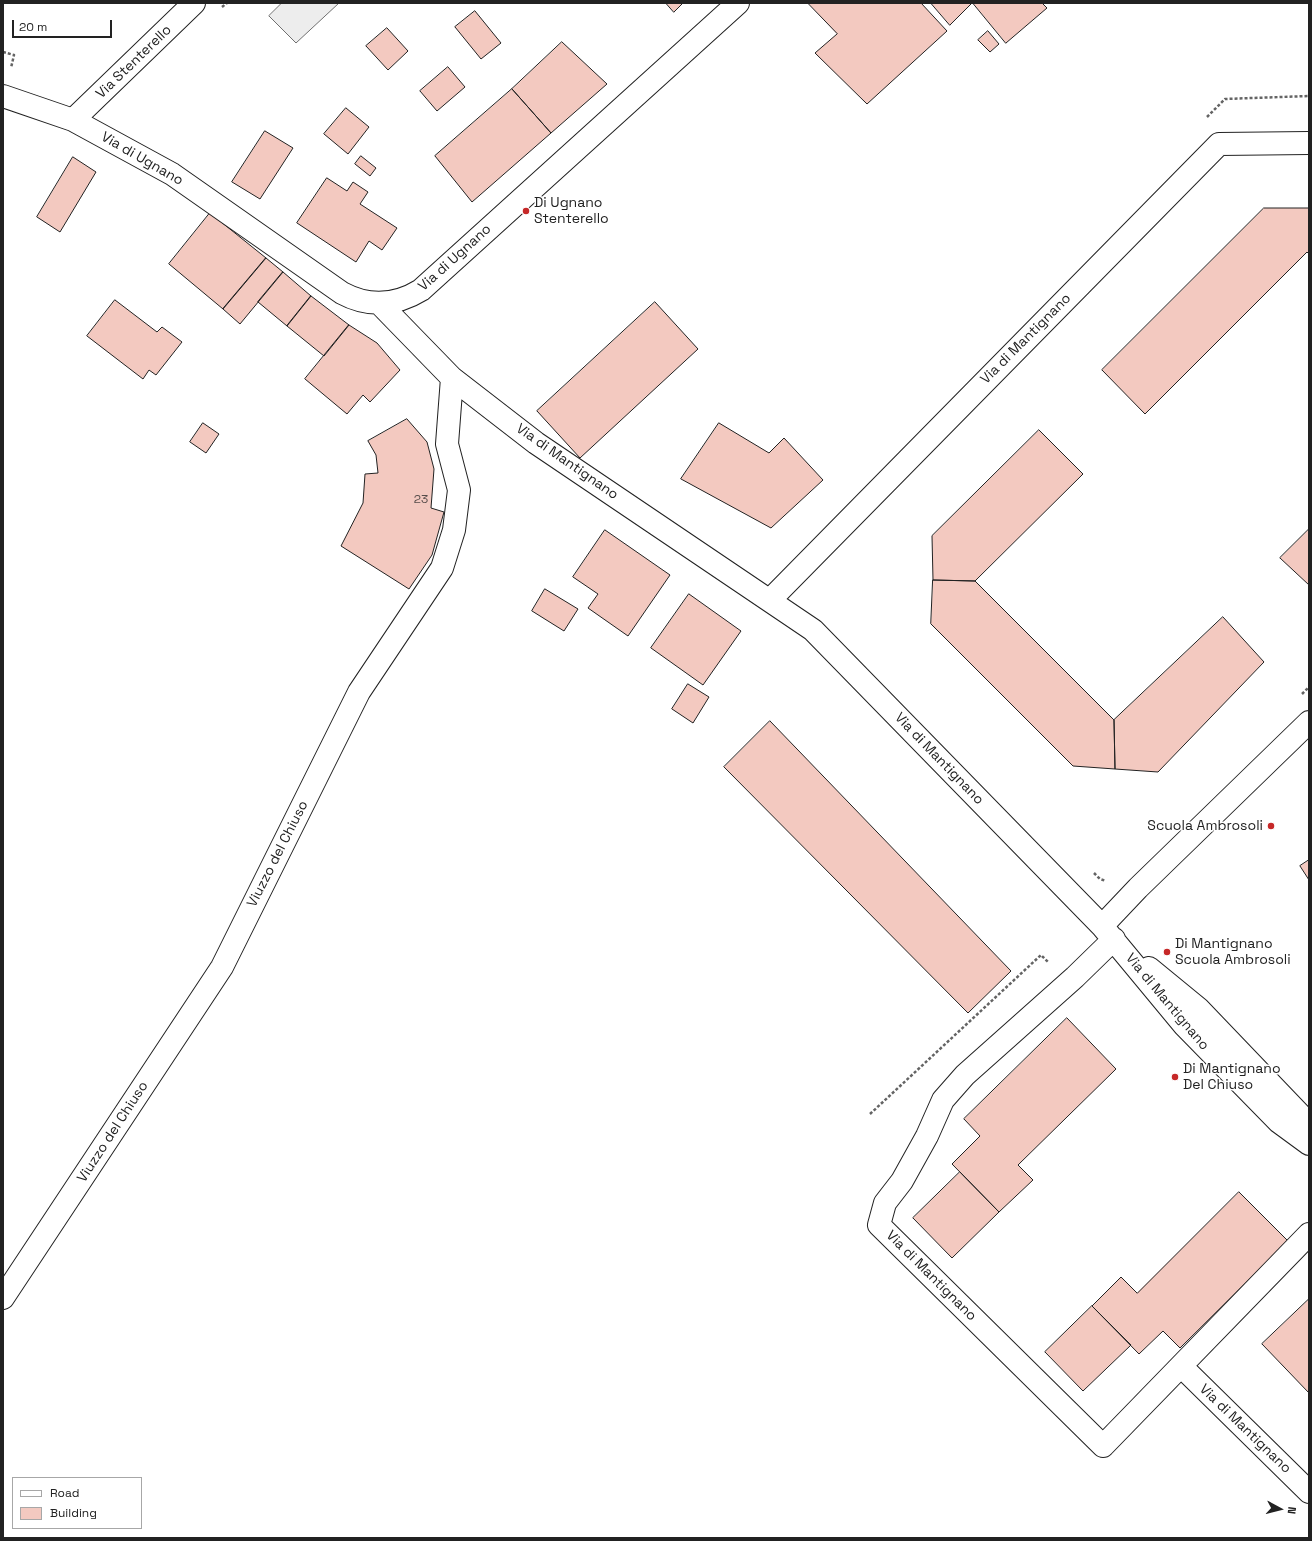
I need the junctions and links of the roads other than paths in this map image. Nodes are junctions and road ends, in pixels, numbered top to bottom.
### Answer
1 (194, 3) edge
2 (738, 3) edge
3 (3, 96) edge
4 (73, 120) junction
5 (1309, 143) edge
6 (380, 304) junction
7 (452, 378) junction
8 (770, 600) junction
9 (1309, 722) edge
10 (1108, 932) junction
11 (1309, 1124) edge
12 (1309, 1144) edge
13 (1309, 1234) edge
14 (3, 1298) edge
15 (1180, 1366) junction
16 (1309, 1492) edge

1 - 4 street, Via Stenterello
2 - 6 street, Via di Ugnano
3 - 4 street, Via di Ugnano
4 - 6 street, Via di Ugnano
5 - 8 street, Via di Mantignano
6 - 7 street, Via di Mantignano
7 - 8 street, Via di Mantignano
7 - 14 street, Viuzzo del Chiuso
8 - 10 street, Via di Mantignano
9 - 10 street, Via di Mantignano
10 - 11 street, Via di Mantignano
10 - 12 street, Via di Mantignano
10 - 15 street, Via di Mantignano
13 - 15 street, Via di Mantignano
15 - 16 street, Via di Mantignano

